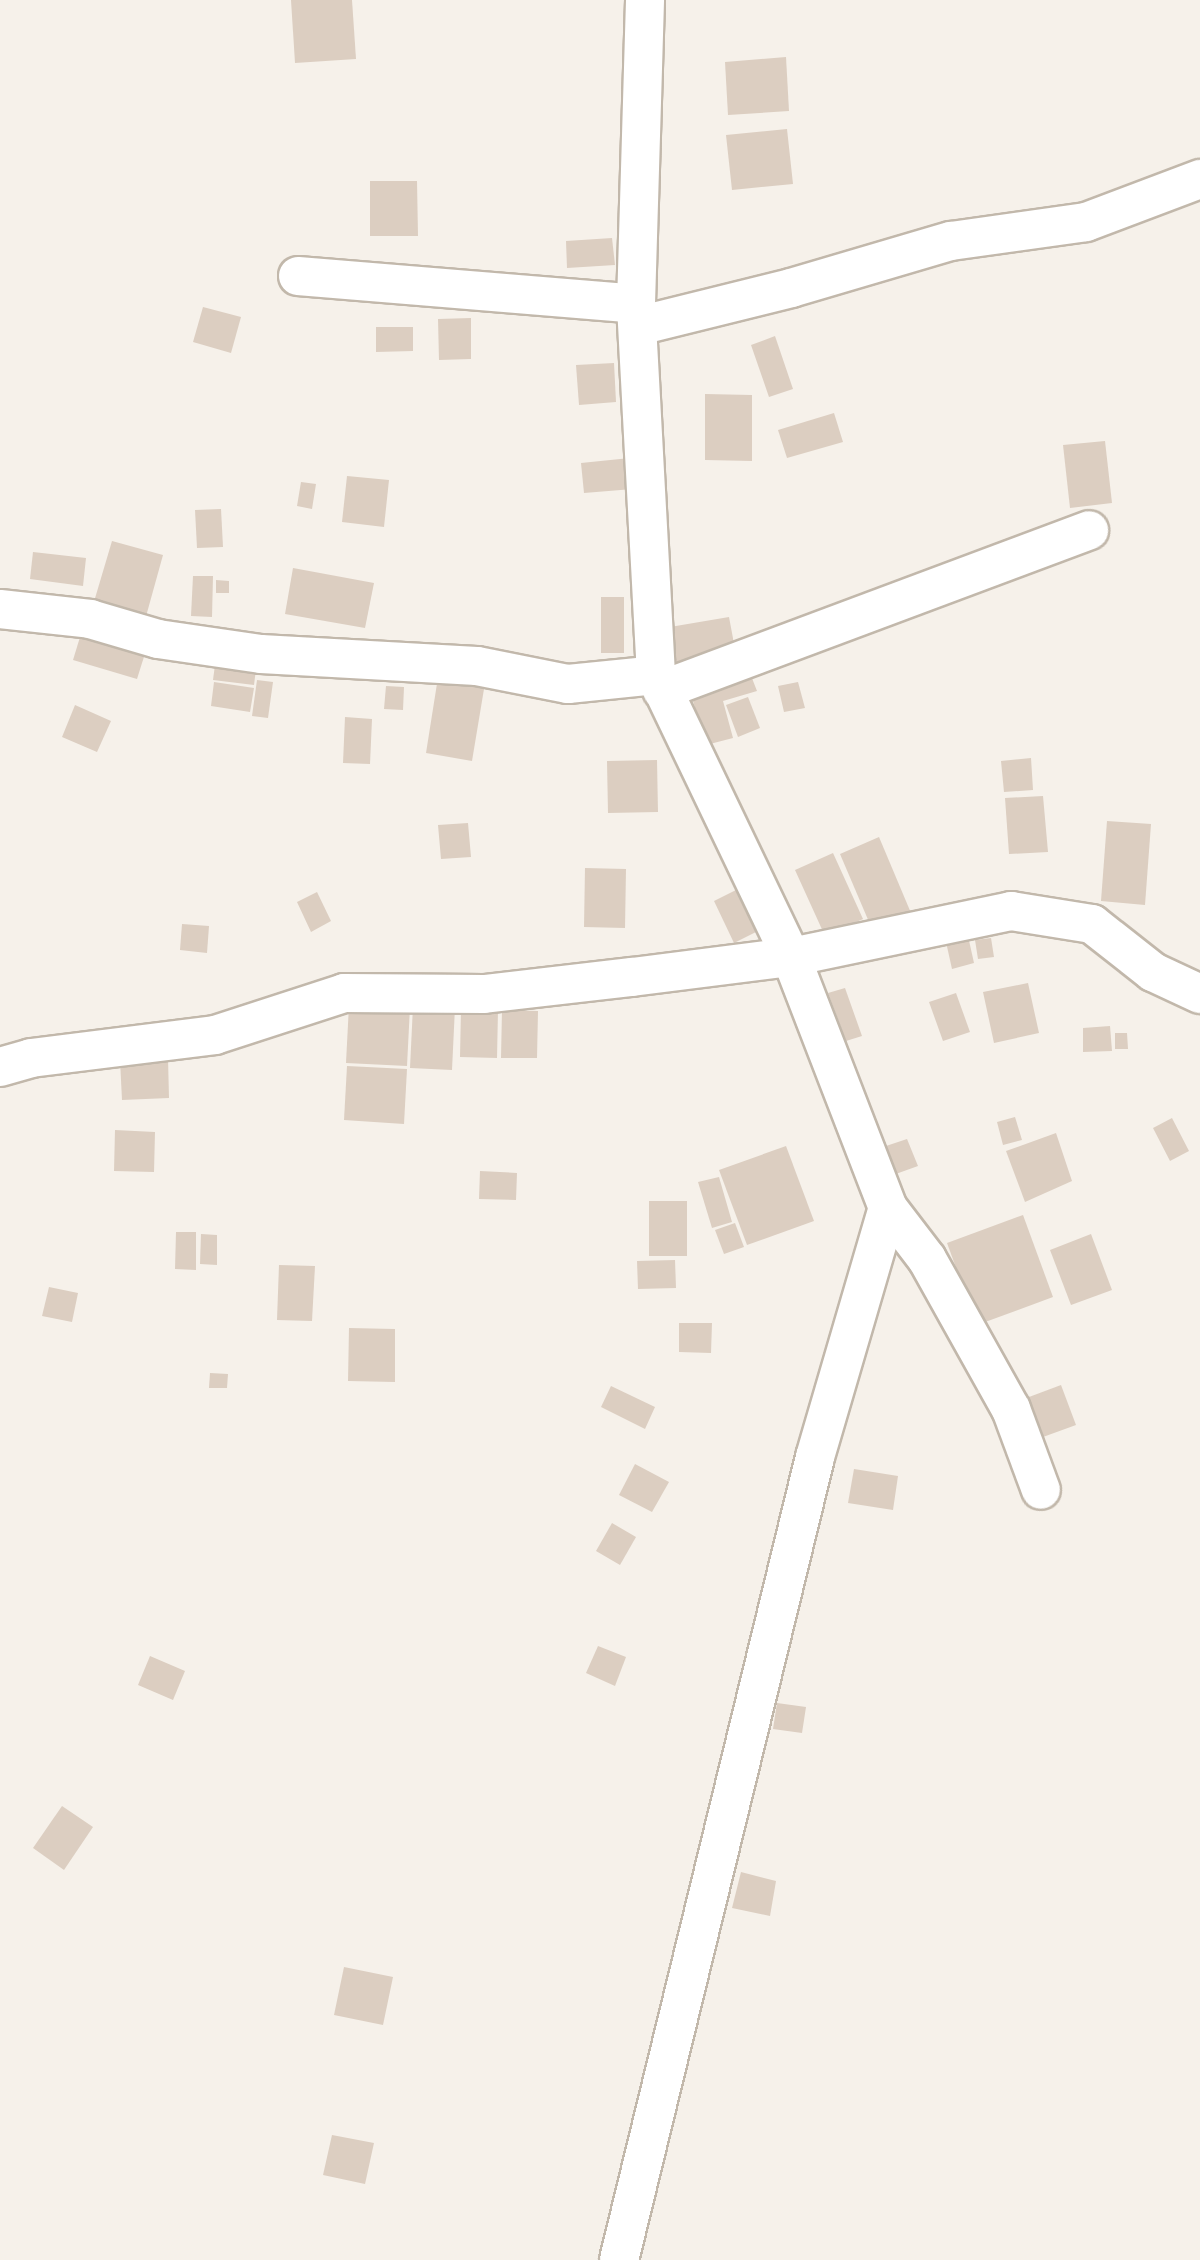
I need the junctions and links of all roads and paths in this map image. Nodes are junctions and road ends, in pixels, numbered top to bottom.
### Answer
1 (645, 0) edge
2 (1200, 179) edge
3 (298, 276) dead end
4 (637, 315) junction
5 (1089, 530) dead end
6 (0, 609) edge
7 (659, 682) junction
8 (791, 957) junction
9 (1200, 994) edge
10 (0, 1067) edge
11 (888, 1208) junction
12 (1041, 1490) dead end
13 (619, 2260) edge

1 - 4 street
2 - 4 street
3 - 4 street
4 - 7 street
5 - 7 street
6 - 7 street
7 - 8 street
8 - 9 street
8 - 10 street
8 - 11 street
11 - 12 street
11 - 13 street

